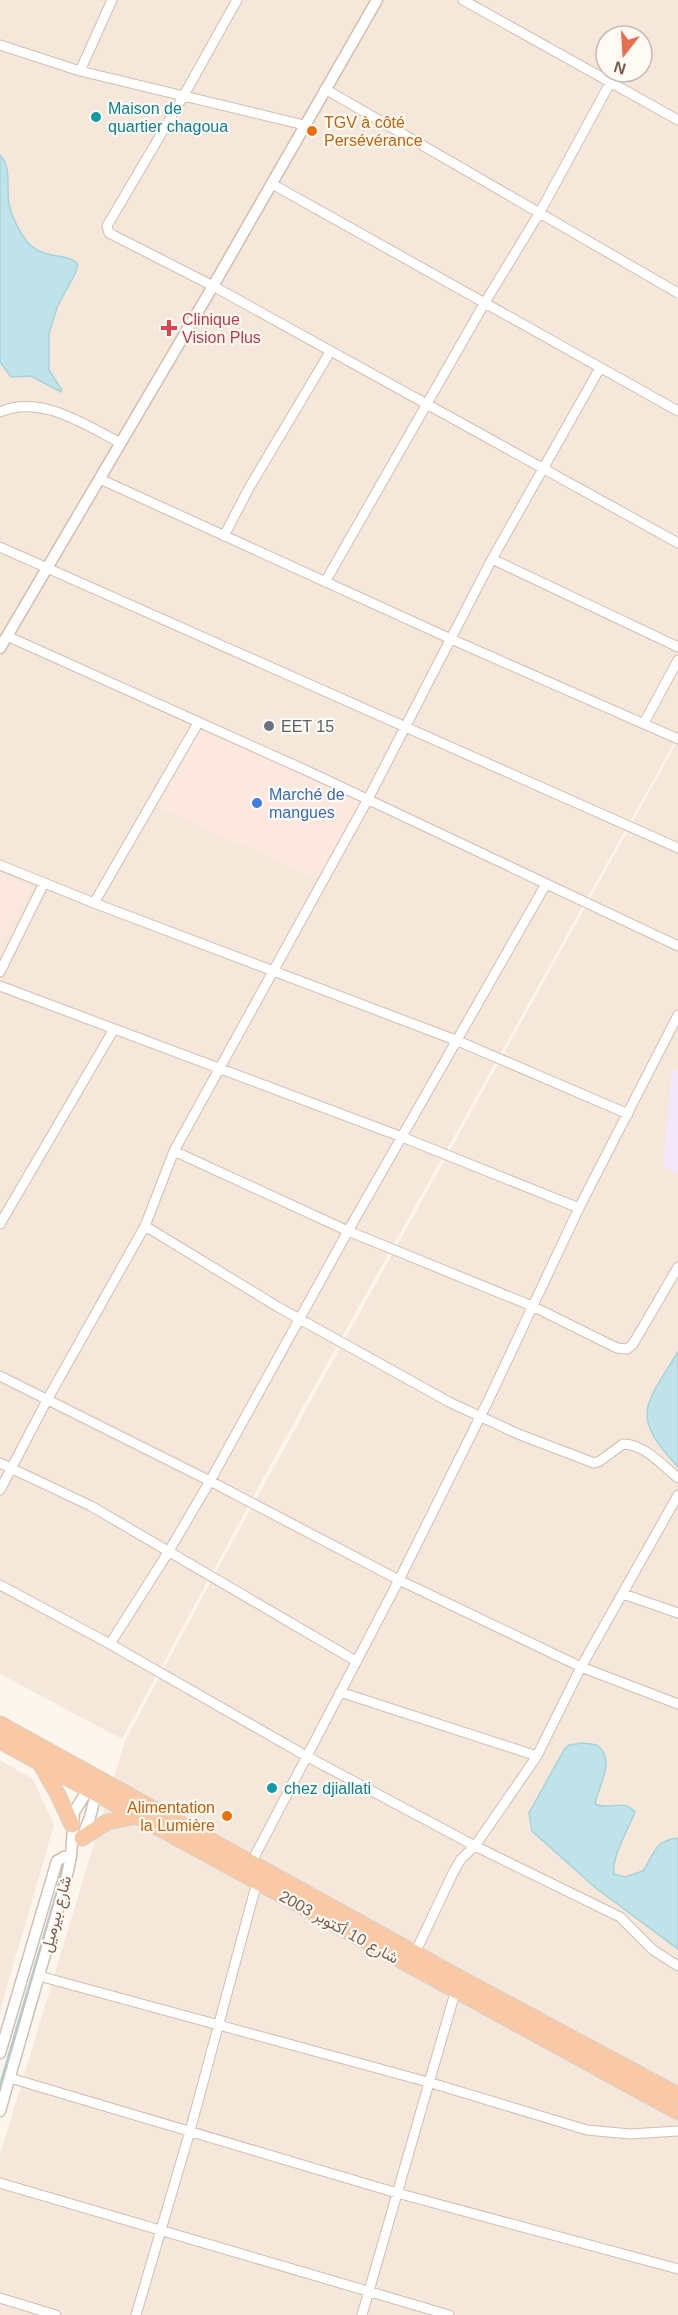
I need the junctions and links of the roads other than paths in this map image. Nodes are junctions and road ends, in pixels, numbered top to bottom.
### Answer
1 (112, 0) edge
2 (237, 0) edge
3 (377, 0) edge
4 (463, 0) edge
5 (0, 45) edge
6 (80, 71) junction
7 (594, 74) edge
8 (609, 84) edge
9 (612, 84) edge
10 (325, 89) junction
11 (184, 95) junction
12 (678, 120) edge
13 (304, 125) junction
14 (272, 184) junction
15 (540, 212) junction
16 (213, 286) junction
17 (678, 293) edge
18 (484, 304) junction
19 (330, 352) junction
20 (600, 368) junction
21 (428, 404) junction
22 (678, 411) edge
23 (0, 412) edge
24 (121, 443) junction
25 (544, 471) junction
26 (100, 479) junction
27 (224, 536) junction
28 (678, 543) edge
29 (0, 547) edge
30 (492, 559) junction
31 (47, 568) junction
32 (325, 582) junction
33 (7, 636) junction
34 (451, 639) junction
35 (678, 647) edge
36 (0, 648) edge
37 (678, 660) edge
38 (198, 723) junction
39 (644, 723) junction
40 (405, 728) junction
41 (678, 739) edge
42 (368, 799) junction
43 (678, 848) edge
44 (0, 865) edge
45 (44, 883) junction
46 (546, 884) junction
47 (94, 903) junction
48 (678, 946) edge
49 (0, 972) edge
50 (274, 972) junction
51 (0, 986) edge
52 (678, 1015) edge
53 (114, 1029) junction
54 (458, 1041) junction
55 (220, 1069) junction
56 (628, 1114) junction
57 (402, 1137) junction
58 (174, 1151) junction
59 (579, 1208) junction
60 (0, 1224) edge
61 (145, 1226) junction
62 (348, 1231) junction
63 (678, 1267) edge
64 (532, 1306) junction
65 (300, 1319) junction
66 (0, 1376) edge
67 (47, 1400) junction
68 (480, 1417) junction
69 (0, 1463) edge
70 (11, 1467) junction
71 (678, 1478) edge
72 (210, 1481) junction
73 (0, 1490) edge
74 (678, 1495) edge
75 (169, 1551) junction
76 (399, 1580) junction
77 (0, 1585) edge
78 (623, 1594) junction
79 (678, 1612) edge
80 (110, 1644) junction
81 (356, 1661) junction
82 (581, 1667) junction
83 (340, 1692) junction
84 (678, 1704) edge
85 (0, 1724) edge
86 (0, 1741) edge
87 (537, 1756) junction
88 (308, 1757) junction
89 (39, 1763) junction
90 (95, 1785) junction
91 (137, 1816) junction
92 (72, 1825) junction
93 (82, 1838) junction
94 (475, 1846) junction
95 (71, 1856) junction
96 (251, 1874) junction
97 (415, 1953) junction
98 (678, 1966) edge
99 (39, 1976) junction
100 (458, 1984) junction
101 (219, 2025) junction
102 (0, 2053) edge
103 (10, 2078) junction
104 (428, 2082) junction
105 (678, 2095) edge
106 (0, 2111) edge
107 (678, 2112) edge
108 (190, 2131) junction
109 (678, 2131) edge
110 (0, 2183) edge
111 (397, 2193) junction
112 (161, 2231) junction
113 (678, 2269) edge
114 (369, 2291) junction
115 (0, 2298) edge
116 (56, 2315) edge
117 (136, 2315) edge
118 (362, 2315) edge
119 (449, 2315) edge

1 - 6 street
2 - 11 street
3 - 10 street
4 - 7 street
5 - 6 street
6 - 11 street
8 - 15 street
9 - 12 street
10 - 13 street
10 - 15 street
11 - 13 street
11 - 16 street
13 - 14 street
14 - 16 street
14 - 18 street
15 - 17 street
15 - 18 street
16 - 19 street
16 - 24 street
18 - 20 street
18 - 21 street
19 - 21 street
19 - 27 street
20 - 22 street
20 - 25 street
21 - 25 street
21 - 32 street
23 - 24 street
24 - 26 street
25 - 28 street
25 - 30 street
26 - 27 street
26 - 31 street
27 - 32 street
29 - 31 street
30 - 34 street
30 - 35 street
31 - 33 street
31 - 40 street
32 - 34 street
33 - 36 street
33 - 38 street
34 - 39 street
34 - 40 street
37 - 39 street
38 - 42 street
38 - 47 street
39 - 41 street
40 - 42 street
40 - 43 street
42 - 46 street
42 - 50 street
44 - 45 street
45 - 47 street
45 - 49 street
46 - 48 street
46 - 54 street
47 - 50 street
50 - 54 street
50 - 55 street
51 - 53 street
52 - 56 street
53 - 55 street
53 - 60 street
54 - 56 street
54 - 57 street
55 - 57 street
55 - 58 street
56 - 59 street
57 - 59 street
57 - 62 street
58 - 61 street
58 - 62 street
59 - 64 street
61 - 65 street
61 - 67 street
62 - 64 street
62 - 65 street
63 - 64 street
64 - 68 street
65 - 68 street
65 - 72 street
66 - 67 street
67 - 70 street
67 - 72 street
68 - 71 street
68 - 76 street
69 - 70 street
70 - 73 street
70 - 75 street
72 - 75 street
72 - 76 street
74 - 78 street
75 - 80 street
75 - 81 street
76 - 81 street
76 - 82 street
77 - 80 street
78 - 79 street
78 - 82 street
80 - 88 street
81 - 83 street
82 - 84 street
82 - 87 street
83 - 87 street
83 - 88 street
85 - 90 highway, شارع 10 أكتوبر 2003
86 - 89 highway, شارع 10 أكتوبر 2003
87 - 94 street
88 - 94 street
88 - 96 street
89 - 90 highway, شارع 10 أكتوبر 2003
89 - 92 highway
90 - 91 highway, شارع 10 أكتوبر 2003
90 - 92 street
90 - 93 street
90 - 96 highway, شارع 10 أكتوبر 2003
91 - 93 highway
91 - 96 highway, شارع 10 أكتوبر 2003
92 - 95 street
93 - 95 street
94 - 97 street
94 - 98 street
95 - 99 street, شارع بيرميل
95 - 102 street, شارع بيرميل
96 - 97 highway, شارع 10 أكتوبر 2003
96 - 100 highway, شارع 10 أكتوبر 2003
96 - 101 street
97 - 100 highway, شارع 10 أكتوبر 2003
99 - 101 street
99 - 103 street, شارع بيرميل
100 - 104 street
100 - 105 highway, شارع 10 أكتوبر 2003
100 - 107 highway, شارع 10 أكتوبر 2003
101 - 104 street
101 - 108 street
103 - 106 street, شارع بيرميل
103 - 108 street
104 - 109 street
104 - 111 street
108 - 111 street
108 - 112 street
110 - 112 street
111 - 113 street
111 - 114 street
112 - 114 street
112 - 117 street
114 - 118 street
114 - 119 street
115 - 116 street

